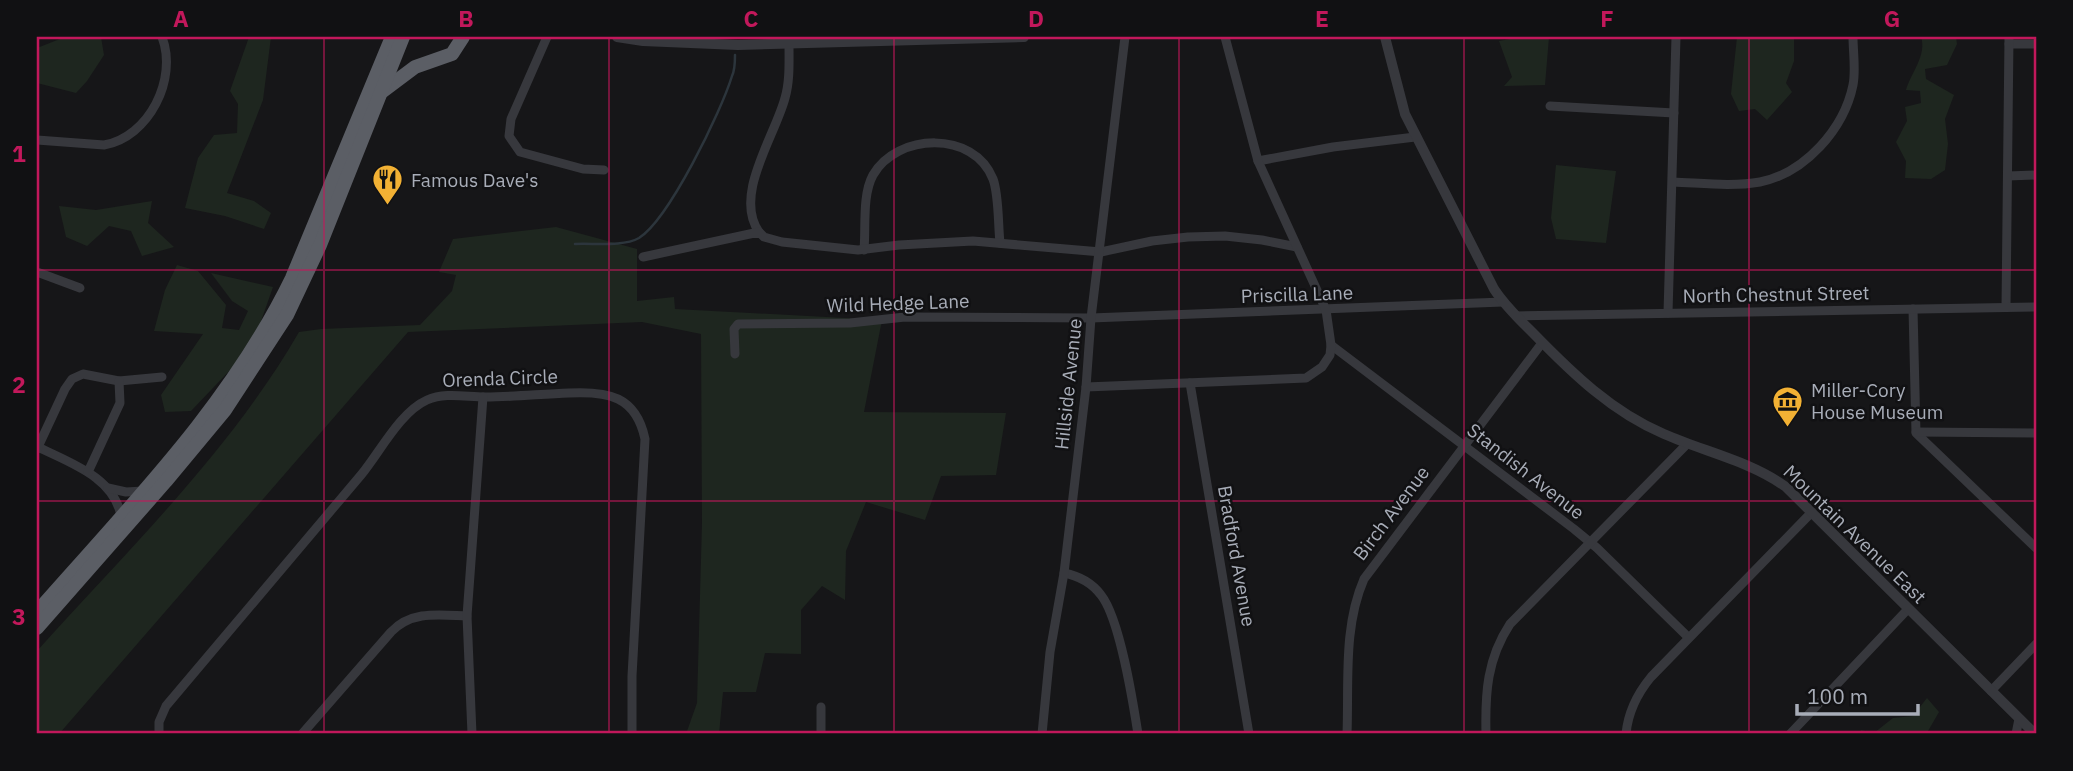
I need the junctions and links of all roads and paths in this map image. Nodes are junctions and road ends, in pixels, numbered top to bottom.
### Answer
1 (162, 37) edge
2 (392, 37) edge
3 (403, 37) edge
4 (463, 37) edge
5 (547, 37) edge
6 (617, 37) edge
7 (981, 37) edge
8 (1024, 37) edge
9 (1125, 37) edge
10 (1225, 37) edge
11 (1385, 37) edge
12 (1676, 37) edge
13 (1853, 37) edge
14 (2009, 41) edge
15 (789, 44) junction
16 (2036, 44) edge
17 (383, 91) junction
18 (1550, 106) dead end
19 (1674, 113) junction
20 (1415, 138) junction
21 (37, 140) edge
22 (1258, 161) junction
23 (604, 170) dead end
24 (2036, 175) edge
25 (2008, 176) junction
26 (1673, 182) junction
27 (759, 232) junction
28 (1000, 243) junction
29 (1297, 247) junction
30 (864, 250) junction
31 (1101, 252) junction
32 (643, 257) dead end
33 (37, 271) edge
34 (80, 288) dead end
35 (1503, 302) junction
36 (2006, 307) junction
37 (2036, 307) edge
38 (1913, 309) junction
39 (1326, 310) junction
40 (1668, 313) junction
41 (1517, 316) junction
42 (1091, 318) junction
43 (1542, 343) junction
44 (1332, 345) junction
45 (735, 354) dead end
46 (163, 377) dead end
47 (119, 381) junction
48 (1190, 383) junction
49 (1086, 387) junction
50 (483, 397) junction
51 (1916, 432) junction
52 (2036, 433) edge
53 (1687, 444) junction
54 (1464, 445) junction
55 (37, 448) edge
56 (88, 472) junction
57 (108, 488) junction
58 (143, 491) junction
59 (1811, 513) junction
60 (121, 516) junction
61 (1590, 542) junction
62 (2036, 548) edge
63 (1064, 573) junction
64 (1908, 609) junction
65 (37, 612) edge
66 (467, 616) junction
67 (37, 628) edge
68 (1688, 637) junction
69 (2036, 644) edge
70 (1991, 691) junction
71 (821, 707) dead end
72 (2019, 719) junction
73 (159, 734) edge
74 (302, 734) edge
75 (472, 734) edge
76 (632, 734) edge
77 (821, 734) edge
78 (1042, 734) edge
79 (1138, 734) edge
80 (1249, 734) edge
81 (1348, 734) edge
82 (1486, 734) edge
83 (1626, 734) edge
84 (1790, 734) edge
85 (2016, 734) edge
86 (2035, 734) edge

1 - 21 street
2 - 58 highway
3 - 17 highway
4 - 17 highway
5 - 23 street
6 - 15 street
7 - 8 street
7 - 15 street
9 - 31 street, Hillside Avenue
10 - 22 street
11 - 20 street, Mountain Avenue East
12 - 19 street
13 - 26 street
14 - 16 street
14 - 25 street
15 - 27 street
17 - 67 highway
18 - 19 street
19 - 26 street
20 - 22 street
20 - 35 street, Mountain Avenue East
22 - 29 street
24 - 25 street
25 - 36 street
26 - 40 street
27 - 30 street
27 - 32 street
28 - 30 street
28 - 30 street
28 - 31 street
29 - 31 street
29 - 39 street
31 - 42 street, Hillside Avenue
33 - 34 street
35 - 39 street, Priscilla Lane
35 - 41 street, Mountain Avenue East
36 - 37 street, North Chestnut Street
36 - 38 street, North Chestnut Street
38 - 40 street, North Chestnut Street
38 - 51 street
39 - 42 street, Priscilla Lane
39 - 44 street
40 - 41 street, North Chestnut Street
41 - 43 street, Mountain Avenue East
42 - 45 street, Wild Hedge Lane
42 - 49 street, Hillside Avenue
43 - 53 street, Mountain Avenue East
43 - 54 street, Birch Avenue
44 - 48 street
44 - 54 street, Standish Avenue
46 - 47 street
47 - 55 street
47 - 56 street
48 - 49 street
48 - 80 street, Bradford Avenue
49 - 63 street, Hillside Avenue
50 - 66 street
50 - 73 street, Orenda Circle
50 - 76 street, Orenda Circle
51 - 52 street
51 - 62 street
53 - 59 street, Mountain Avenue East
53 - 61 street
54 - 61 street, Standish Avenue
54 - 81 street, Birch Avenue
55 - 56 street
56 - 57 street
57 - 58 street
57 - 60 street
58 - 60 highway
59 - 64 street, Mountain Avenue East
59 - 68 street
60 - 65 highway
61 - 68 street, Standish Avenue
61 - 82 street
63 - 78 street, Hillside Avenue
63 - 79 street
64 - 70 street, Mountain Avenue East
64 - 84 street
66 - 74 street
66 - 75 street
68 - 83 street
69 - 70 street
70 - 72 street, Mountain Avenue East
71 - 77 street
72 - 85 street
72 - 86 street, Mountain Avenue East

